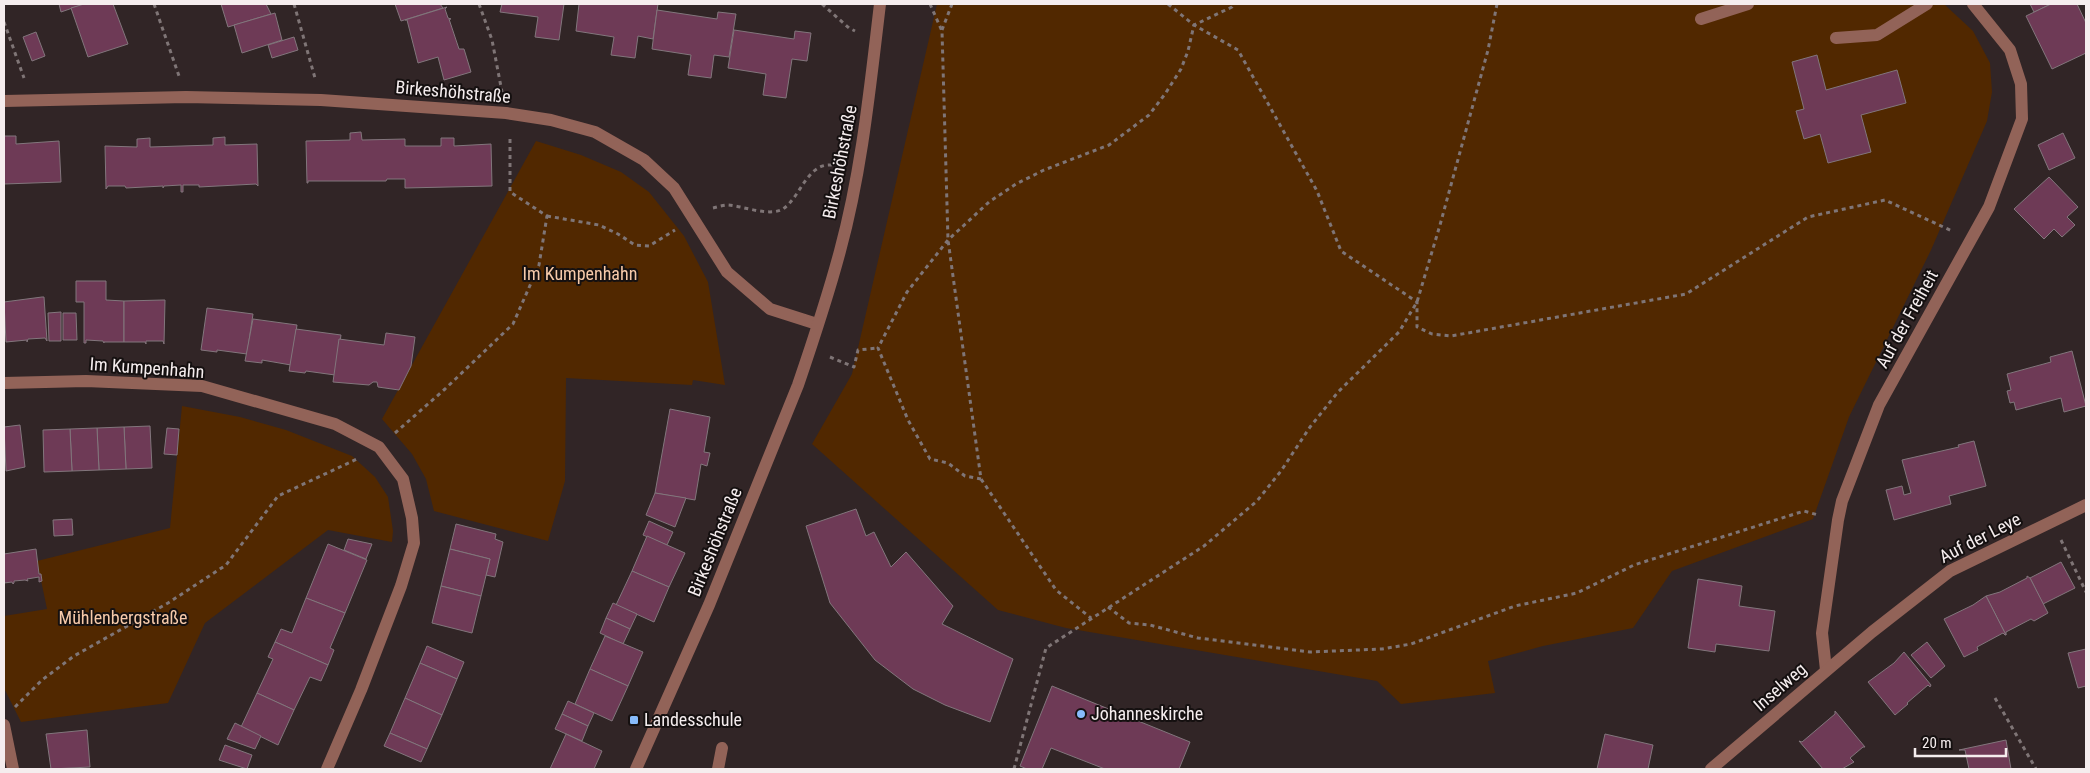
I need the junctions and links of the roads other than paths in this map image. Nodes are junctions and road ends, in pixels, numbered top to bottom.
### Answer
1 (880, 4) edge
2 (1748, 4) edge
3 (1928, 4) edge
4 (1973, 4) edge
5 (1701, 19) dead end
6 (1836, 38) dead end
7 (4, 101) edge
8 (817, 324) junction
9 (4, 383) edge
10 (2086, 506) edge
11 (1872, 632) joint
12 (1826, 670) junction
13 (4, 725) edge
14 (722, 748) dead end
15 (13, 769) edge
16 (327, 769) edge
17 (636, 769) edge
18 (718, 769) edge
19 (1711, 769) edge

1 - 8 street, Birkeshöhstraße
2 - 5 street
3 - 6 street
4 - 12 street, Auf der Freiheit
7 - 8 street, Birkeshöhstraße
8 - 17 street, Birkeshöhstraße
9 - 16 street, Im Kumpenhahn
10 - 11 street, Auf der Leye
11 - 12 street, Inselweg
12 - 19 street, Inselweg
13 - 15 street
14 - 18 street

